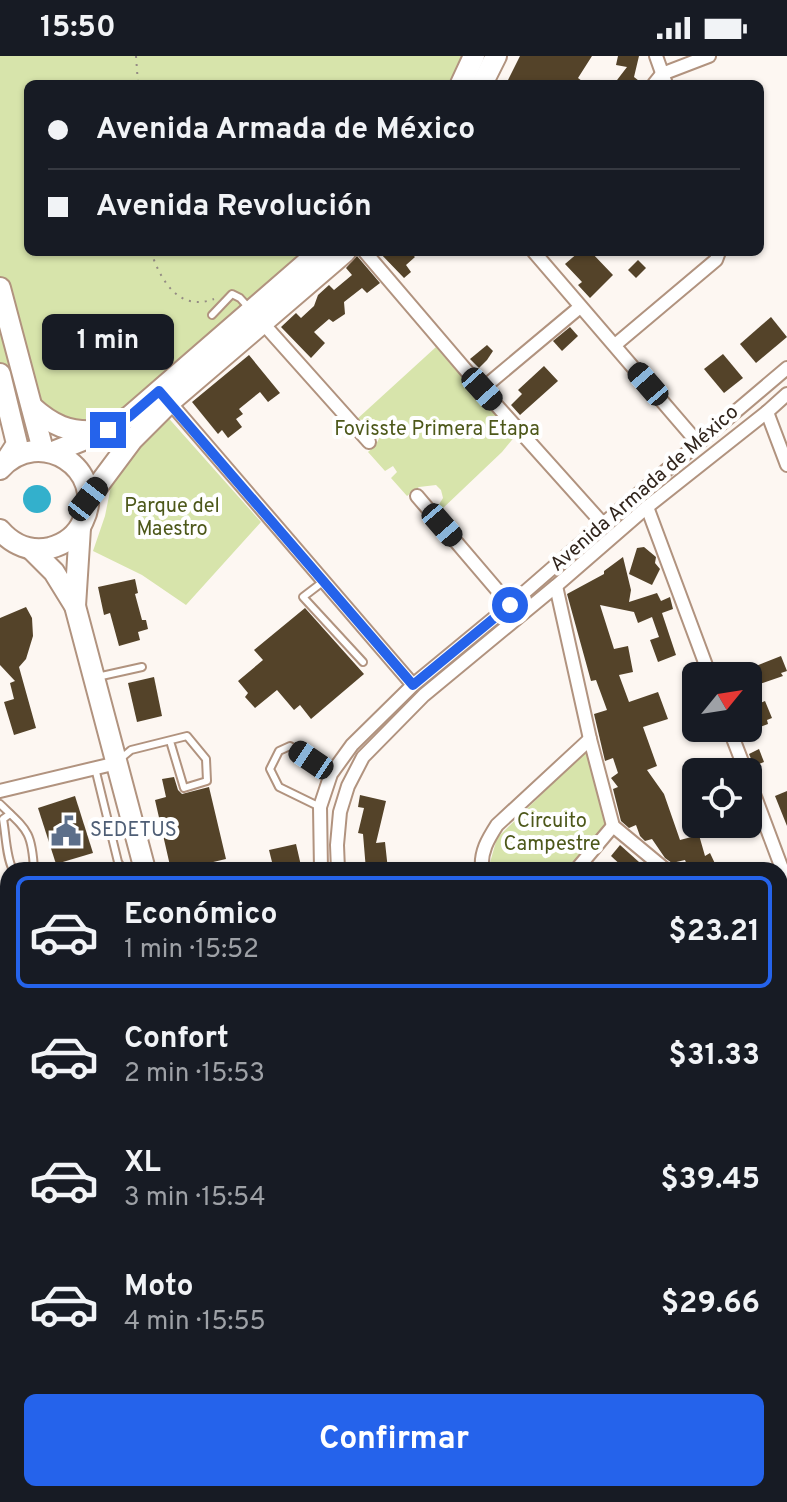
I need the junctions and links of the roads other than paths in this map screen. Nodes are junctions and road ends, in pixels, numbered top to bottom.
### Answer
1 (474, 56) edge
2 (496, 56) edge
3 (656, 56) edge
4 (709, 56) edge
5 (463, 80) edge
6 (484, 80) edge
7 (660, 80) edge
8 (662, 80) edge
9 (315, 256) edge
10 (340, 256) edge
11 (368, 256) edge
12 (537, 256) edge
13 (718, 256) edge
14 (0, 288) edge
15 (580, 307) junction
16 (212, 315) dead end
17 (257, 317) junction
18 (615, 345) junction
19 (787, 368) edge
20 (0, 374) edge
21 (482, 389) junction
22 (784, 396) edge
23 (165, 397) junction
24 (32, 407) junction
25 (767, 412) junction
26 (787, 415) edge
27 (108, 430) junction
28 (369, 442) dead end
29 (698, 443) junction
30 (48, 451) junction
31 (3, 465) edge
32 (787, 465) edge
33 (417, 496) dead end
34 (88, 499) junction
35 (647, 507) junction
36 (603, 524) junction
37 (80, 528) junction
38 (12, 541) edge
39 (324, 581) junction
40 (556, 586) junction
41 (510, 605) junction
42 (75, 606) junction
43 (363, 662) dead end
44 (705, 662) edge
45 (142, 667) dead end
46 (94, 678) junction
47 (413, 685) junction
48 (590, 739) junction
49 (170, 741) junction
50 (117, 763) junction
51 (95, 768) junction
52 (331, 774) junction
53 (0, 791) edge
54 (0, 804) edge
55 (320, 807) junction
56 (10, 814) junction
57 (762, 815) edge
58 (613, 826) junction
59 (9, 862) edge
60 (33, 862) edge
61 (118, 862) edge
62 (143, 862) edge
63 (321, 862) edge
64 (338, 862) edge
65 (481, 862) edge
66 (583, 862) edge
67 (656, 862) edge
68 (780, 862) edge

1 - 5 main road
2 - 6 main road
3 - 7 street
4 - 8 street
9 - 17 main road
10 - 17 main road
11 - 21 street
12 - 15 street
13 - 18 street
14 - 24 main road
15 - 18 street
15 - 21 street
16 - 17 lane
17 - 23 main road
17 - 28 street
18 - 29 street
19 - 29 street, Avenida Armada de México
20 - 31 main road
21 - 36 street
22 - 25 street, Avenida Armada de México
22 - 26 street
23 - 27 main road
23 - 34 main road
23 - 39 street
24 - 27 main road
24 - 30 main road
25 - 32 street
25 - 35 street, Avenida Armada de México
27 - 30 main road
29 - 36 street, Avenida Armada de México
30 - 31 main road
30 - 34 main road
33 - 41 street
34 - 37 main road
35 - 40 street, Avenida Armada de México
35 - 44 street
36 - 41 street, Avenida Armada de México
37 - 38 main road
37 - 42 main road
38 - 42 main road
39 - 43 lane
39 - 47 street
40 - 48 street
40 - 64 street, Avenida Armada de México
41 - 47 street, Avenida Armada de México
42 - 46 main road
45 - 46 lane
46 - 50 main road
47 - 52 street, Avenida Armada de México
48 - 58 street
48 - 65 street
49 - 49 lane
49 - 50 lane
50 - 51 street
50 - 62 main road
51 - 53 street
51 - 61 lane
52 - 55 street, Avenida Armada de México
52 - 55 lane
54 - 56 lane
55 - 63 street, Avenida Armada de México
56 - 59 lane
56 - 60 lane
57 - 68 street
58 - 66 street
58 - 67 street

